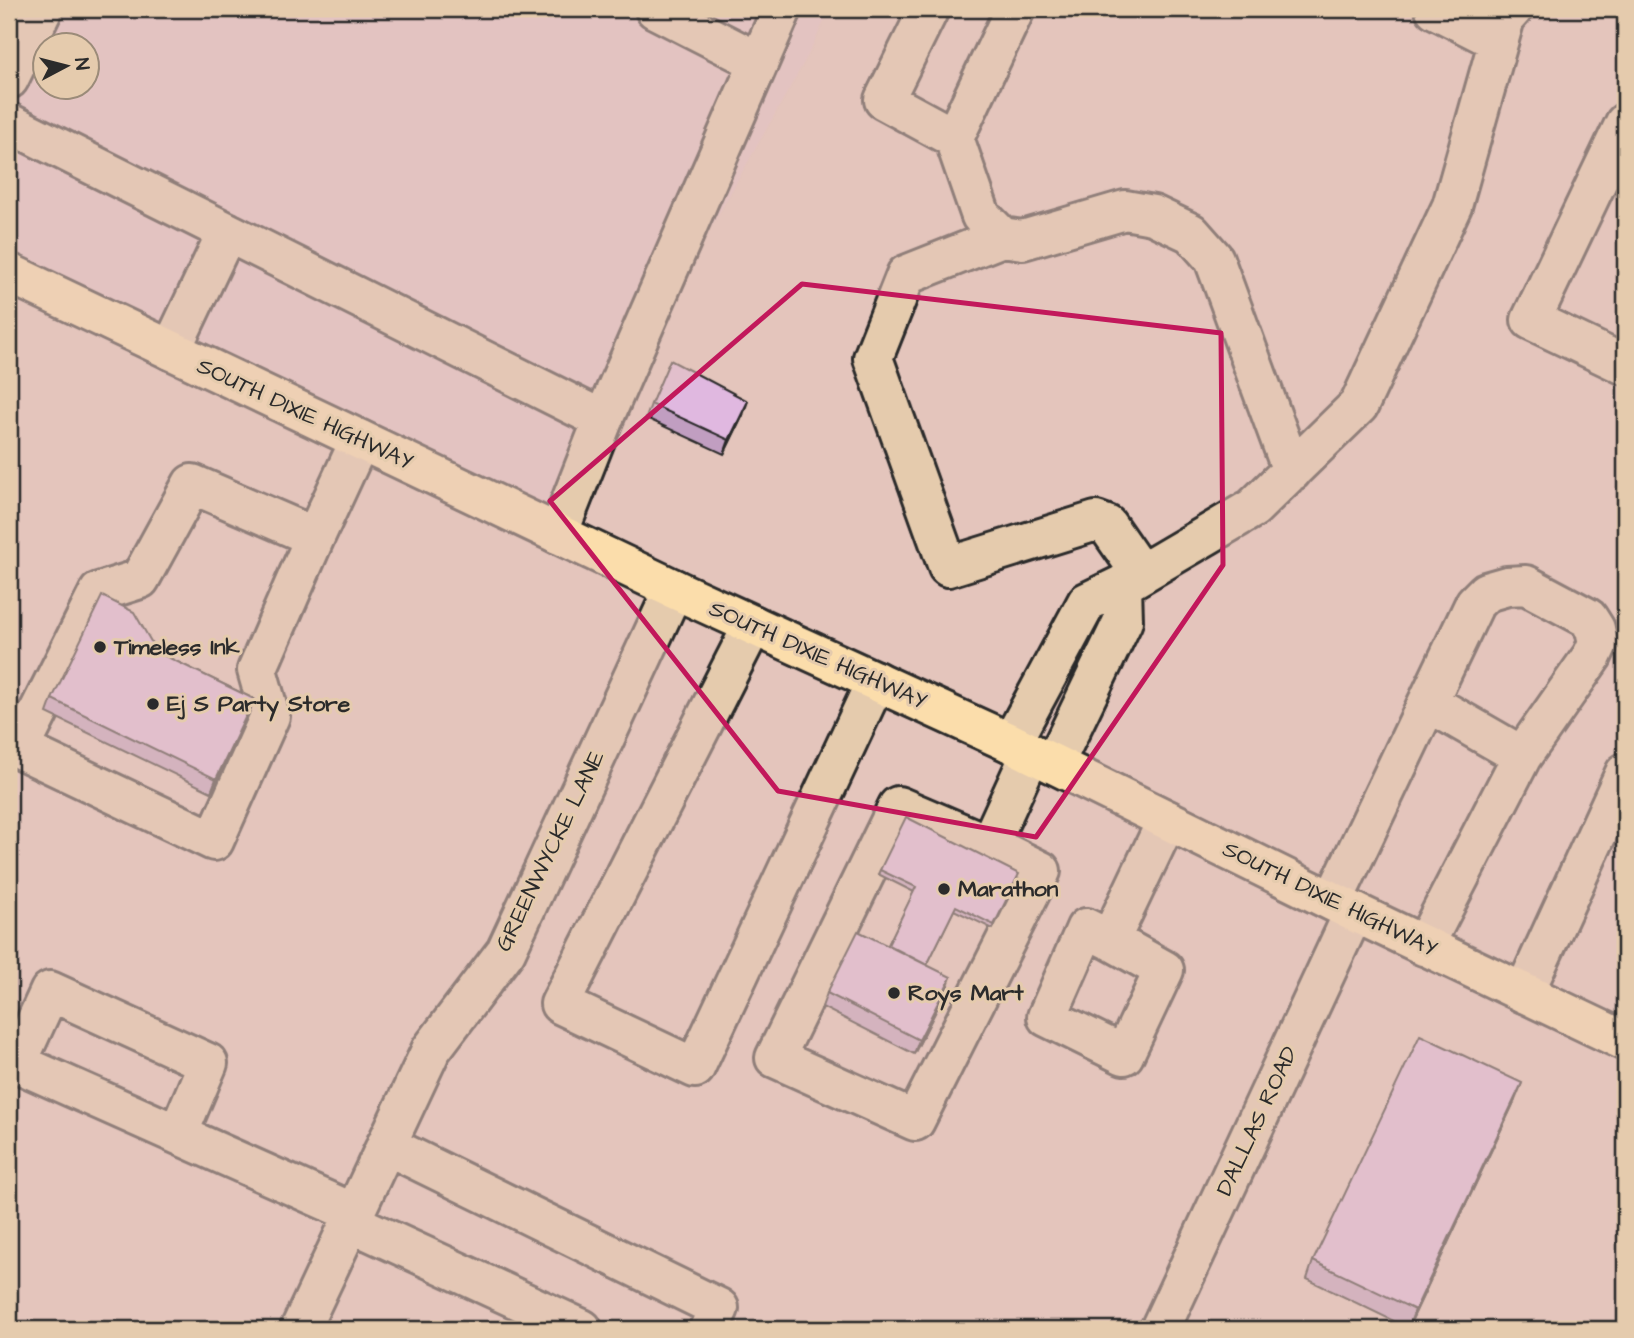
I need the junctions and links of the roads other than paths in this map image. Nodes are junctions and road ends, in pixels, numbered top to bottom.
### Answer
1 (43, 9) edge
2 (655, 9) edge
3 (782, 9) edge
4 (929, 9) edge
5 (1015, 9) edge
6 (1435, 9) edge
7 (1506, 25) edge
8 (759, 62) junction
9 (9, 79) edge
10 (9, 123) edge
11 (1625, 123) edge
12 (954, 138) junction
13 (227, 232) junction
14 (1002, 237) junction
15 (9, 273) edge
16 (171, 350) junction
17 (1625, 365) edge
18 (603, 420) junction
19 (360, 440) junction
20 (1292, 471) junction
21 (558, 534) junction
22 (315, 537) junction
23 (1131, 580) junction
24 (674, 589) junction
25 (753, 625) junction
26 (876, 681) junction
27 (1428, 702) junction
28 (1032, 753) junction
29 (1522, 756) junction
30 (1625, 773) edge
31 (1167, 820) junction
32 (989, 845) junction
33 (1343, 907) junction
34 (1110, 940) dead end
35 (1424, 946) junction
36 (1524, 993) junction
37 (1625, 1041) edge
38 (178, 1134) junction
39 (386, 1145) junction
40 (352, 1218) junction
41 (300, 1329) edge
42 (582, 1329) edge
43 (709, 1329) edge
44 (1160, 1329) edge

1 - 9 street
2 - 8 street
3 - 8 street
4 - 12 street
5 - 12 street
6 - 7 street
7 - 20 street
8 - 18 street
10 - 13 street
11 - 17 street
12 - 14 street
13 - 16 street
13 - 18 street
14 - 20 street
14 - 23 street
15 - 16 main road, SOUTH DIXIE HIGHWAY
16 - 19 main road, SOUTH DIXIE HIGHWAY
18 - 21 street
19 - 21 main road, SOUTH DIXIE HIGHWAY
19 - 22 street
20 - 23 street
21 - 24 main road, SOUTH DIXIE HIGHWAY
22 - 22 street
23 - 28 street
24 - 25 main road, SOUTH DIXIE HIGHWAY
24 - 39 street, GREENWYCKE LANE
25 - 26 main road, SOUTH DIXIE HIGHWAY
25 - 26 street
26 - 28 main road, SOUTH DIXIE HIGHWAY
27 - 29 street
27 - 29 street, DALLAS ROAD
27 - 33 street, DALLAS ROAD
28 - 31 main road, SOUTH DIXIE HIGHWAY
28 - 32 street
29 - 35 street
30 - 36 street
31 - 33 main road, SOUTH DIXIE HIGHWAY
31 - 34 street
32 - 32 street
33 - 35 main road, SOUTH DIXIE HIGHWAY
33 - 44 street, DALLAS ROAD
35 - 36 main road, SOUTH DIXIE HIGHWAY
36 - 37 main road, SOUTH DIXIE HIGHWAY
38 - 38 street
38 - 40 street
39 - 40 street, GREENWYCKE LANE
39 - 43 street
40 - 41 street, GREENWYCKE LANE
40 - 42 street

